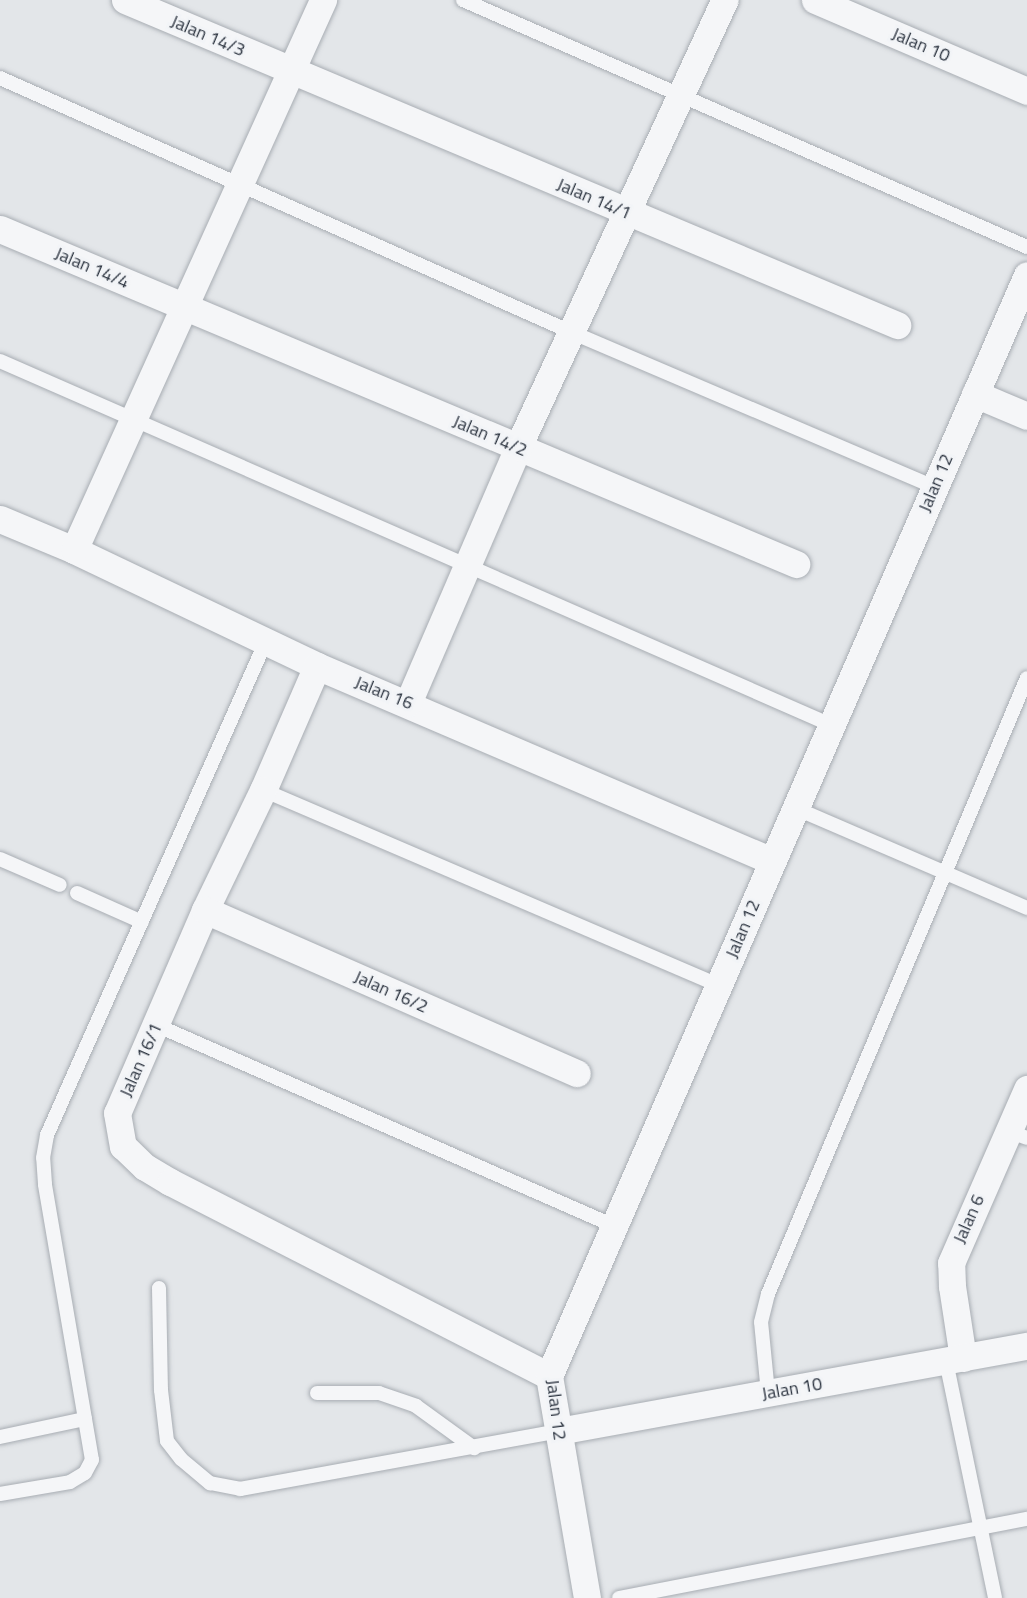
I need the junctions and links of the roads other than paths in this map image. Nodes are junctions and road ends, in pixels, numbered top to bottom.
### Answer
1 (124, 0) edge
2 (323, 0) edge
3 (463, 0) edge
4 (725, 0) edge
5 (815, 0) edge
6 (291, 72) junction
7 (0, 78) edge
8 (1027, 91) edge
9 (680, 96) junction
10 (238, 187) junction
11 (626, 212) junction
12 (0, 229) edge
13 (1027, 247) edge
14 (1027, 275) edge
15 (184, 307) junction
16 (897, 325) dead end
17 (571, 332) junction
18 (0, 361) edge
19 (975, 394) junction
20 (1027, 416) edge
21 (133, 419) junction
22 (518, 447) junction
23 (934, 487) junction
24 (0, 519) edge
25 (74, 550) junction
26 (467, 564) junction
27 (796, 564) dead end
28 (266, 641) junction
29 (317, 666) junction
30 (1027, 678) edge
31 (408, 703) junction
32 (831, 725) junction
33 (263, 790) junction
34 (795, 808) junction
35 (0, 859) edge
36 (772, 861) junction
37 (944, 872) junction
38 (60, 885) dead end
39 (77, 892) dead end
40 (1027, 908) edge
41 (205, 910) junction
42 (142, 921) junction
43 (718, 985) junction
44 (156, 1025) junction
45 (577, 1073) dead end
46 (1027, 1089) edge
47 (1018, 1135) edge
48 (614, 1226) junction
49 (159, 1288) dead end
50 (1027, 1346) edge
51 (954, 1359) junction
52 (549, 1376) junction
53 (317, 1393) dead end
54 (768, 1393) junction
55 (85, 1419) junction
56 (558, 1431) junction
57 (0, 1437) edge
58 (474, 1448) junction
59 (0, 1494) edge
60 (1027, 1519) edge
61 (980, 1528) junction
62 (587, 1598) edge
63 (619, 1598) edge
64 (995, 1598) edge

1 - 6 street, Jalan 14/3
2 - 6 street
3 - 9 lane
4 - 9 street
5 - 8 street, Jalan 10
6 - 10 street
6 - 11 street, Jalan 14/1
7 - 10 lane
9 - 11 street
9 - 13 lane
10 - 15 street
10 - 17 lane
11 - 16 street, Jalan 14/1
11 - 17 street
12 - 15 street, Jalan 14/4
14 - 19 street, Jalan 12
15 - 21 street
15 - 22 street, Jalan 14/2
17 - 22 street
17 - 23 lane
18 - 21 lane
19 - 20 street
19 - 23 street, Jalan 12
21 - 25 street
21 - 26 lane
22 - 26 street
22 - 27 street, Jalan 14/2
23 - 32 street, Jalan 12
24 - 25 street, Jalan 16
25 - 28 street, Jalan 16
26 - 31 street
26 - 32 lane
28 - 29 street, Jalan 16
28 - 42 lane
29 - 31 street, Jalan 16
29 - 33 street, Jalan 16/1
30 - 37 lane
31 - 36 street, Jalan 16
32 - 34 street, Jalan 12
33 - 41 street, Jalan 16/1
33 - 43 lane
34 - 36 street, Jalan 12
34 - 37 lane
35 - 38 lane
36 - 43 street, Jalan 12
37 - 40 lane
37 - 54 lane
39 - 42 lane
41 - 44 street, Jalan 16/1
41 - 45 street, Jalan 16/2
42 - 55 lane
43 - 48 street, Jalan 12
44 - 48 lane
44 - 52 street, Jalan 16/1
46 - 47 street, Jalan 6
47 - 51 street, Jalan 6
48 - 52 street, Jalan 12
49 - 58 lane
50 - 51 street, Jalan 10
51 - 54 street, Jalan 10
51 - 61 lane
52 - 56 street, Jalan 12
53 - 58 lane
54 - 56 street, Jalan 10
55 - 57 lane
55 - 59 lane
56 - 58 lane
56 - 62 street, Jalan 12
60 - 61 lane
61 - 63 lane
61 - 64 lane

